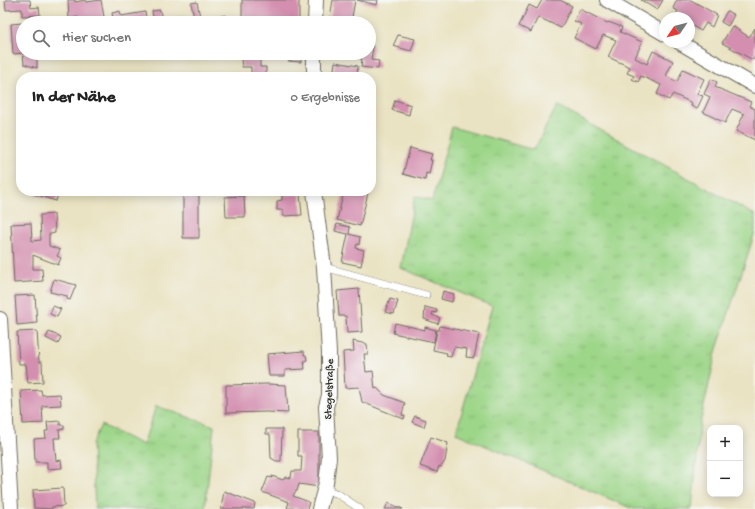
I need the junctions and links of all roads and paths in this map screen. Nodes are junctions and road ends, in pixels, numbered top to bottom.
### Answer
1 (316, 0) edge
2 (607, 0) edge
3 (315, 16) edge
4 (659, 30) edge
5 (690, 48) edge
6 (314, 60) edge
7 (314, 72) edge
8 (755, 86) edge
9 (315, 196) edge
10 (324, 267) junction
11 (426, 295) dead end
12 (0, 319) edge
13 (1, 352) edge
14 (5, 463) edge
15 (325, 489) junction
16 (11, 509) edge
17 (319, 509) edge
18 (360, 509) edge

1 - 3 street
2 - 4 street
5 - 8 street
6 - 7 street
9 - 10 street, Stegelstraße
10 - 11 lane
10 - 15 street, Stegelstraße
12 - 13 street
13 - 14 street
14 - 16 street
15 - 17 street, Stegelstraße
15 - 18 lane

